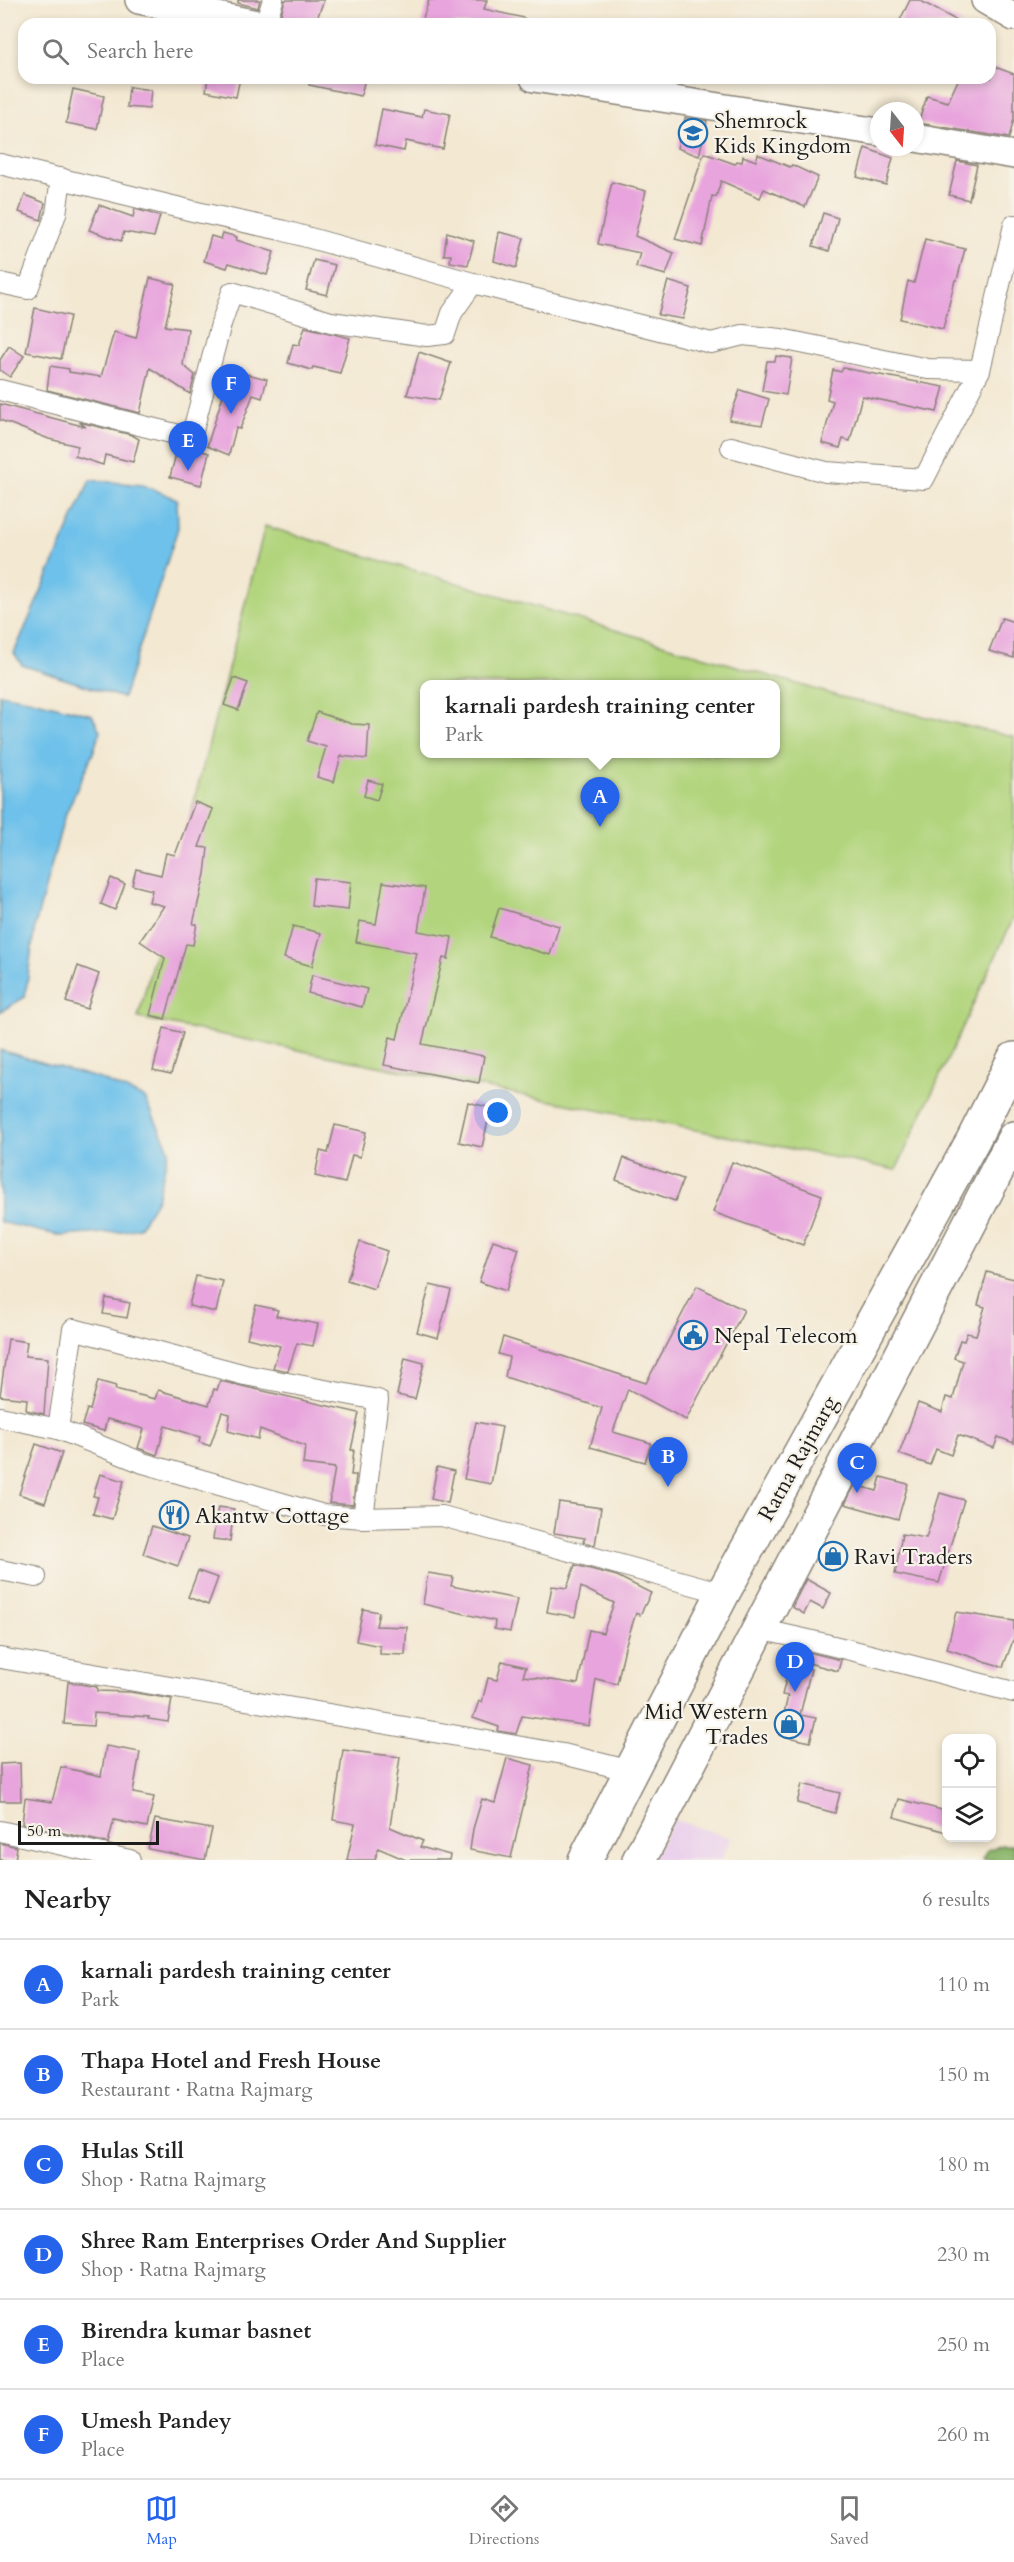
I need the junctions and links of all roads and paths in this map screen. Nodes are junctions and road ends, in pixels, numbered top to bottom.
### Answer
1 (139, 0) edge
2 (273, 0) edge
3 (985, 0) edge
4 (1014, 17) edge
5 (228, 18) edge
6 (266, 18) edge
7 (572, 84) edge
8 (870, 131) edge
9 (924, 140) edge
10 (1014, 155) edge
11 (0, 164) edge
12 (61, 178) junction
13 (1014, 225) edge
14 (0, 283) edge
15 (473, 284) junction
16 (980, 370) junction
17 (0, 390) edge
18 (731, 447) dead end
19 (1014, 1059) edge
20 (1014, 1138) edge
21 (0, 1417) edge
22 (58, 1429) junction
23 (363, 1518) junction
24 (0, 1570) edge
25 (36, 1577) dead end
26 (723, 1593) junction
27 (758, 1629) junction
28 (0, 1658) edge
29 (1014, 1692) edge
30 (631, 1771) junction
31 (0, 1831) edge
32 (107, 1857) edge
33 (130, 1860) edge
34 (585, 1860) edge
35 (639, 1860) edge

1 - 5 street
2 - 6 street
3 - 4 street
7 - 8 street
9 - 10 street
11 - 12 street
12 - 14 street
12 - 15 street
13 - 16 street
15 - 16 street
15 - 17 street
16 - 18 street
19 - 26 highway, Ratna Rajmarg
20 - 27 highway, Ratna Rajmarg
21 - 22 street
22 - 23 street
22 - 23 street
23 - 26 street
24 - 25 street
26 - 30 highway, Ratna Rajmarg
27 - 29 street
27 - 35 highway, Ratna Rajmarg
28 - 30 street
30 - 34 highway, Ratna Rajmarg
31 - 32 street
32 - 33 street

